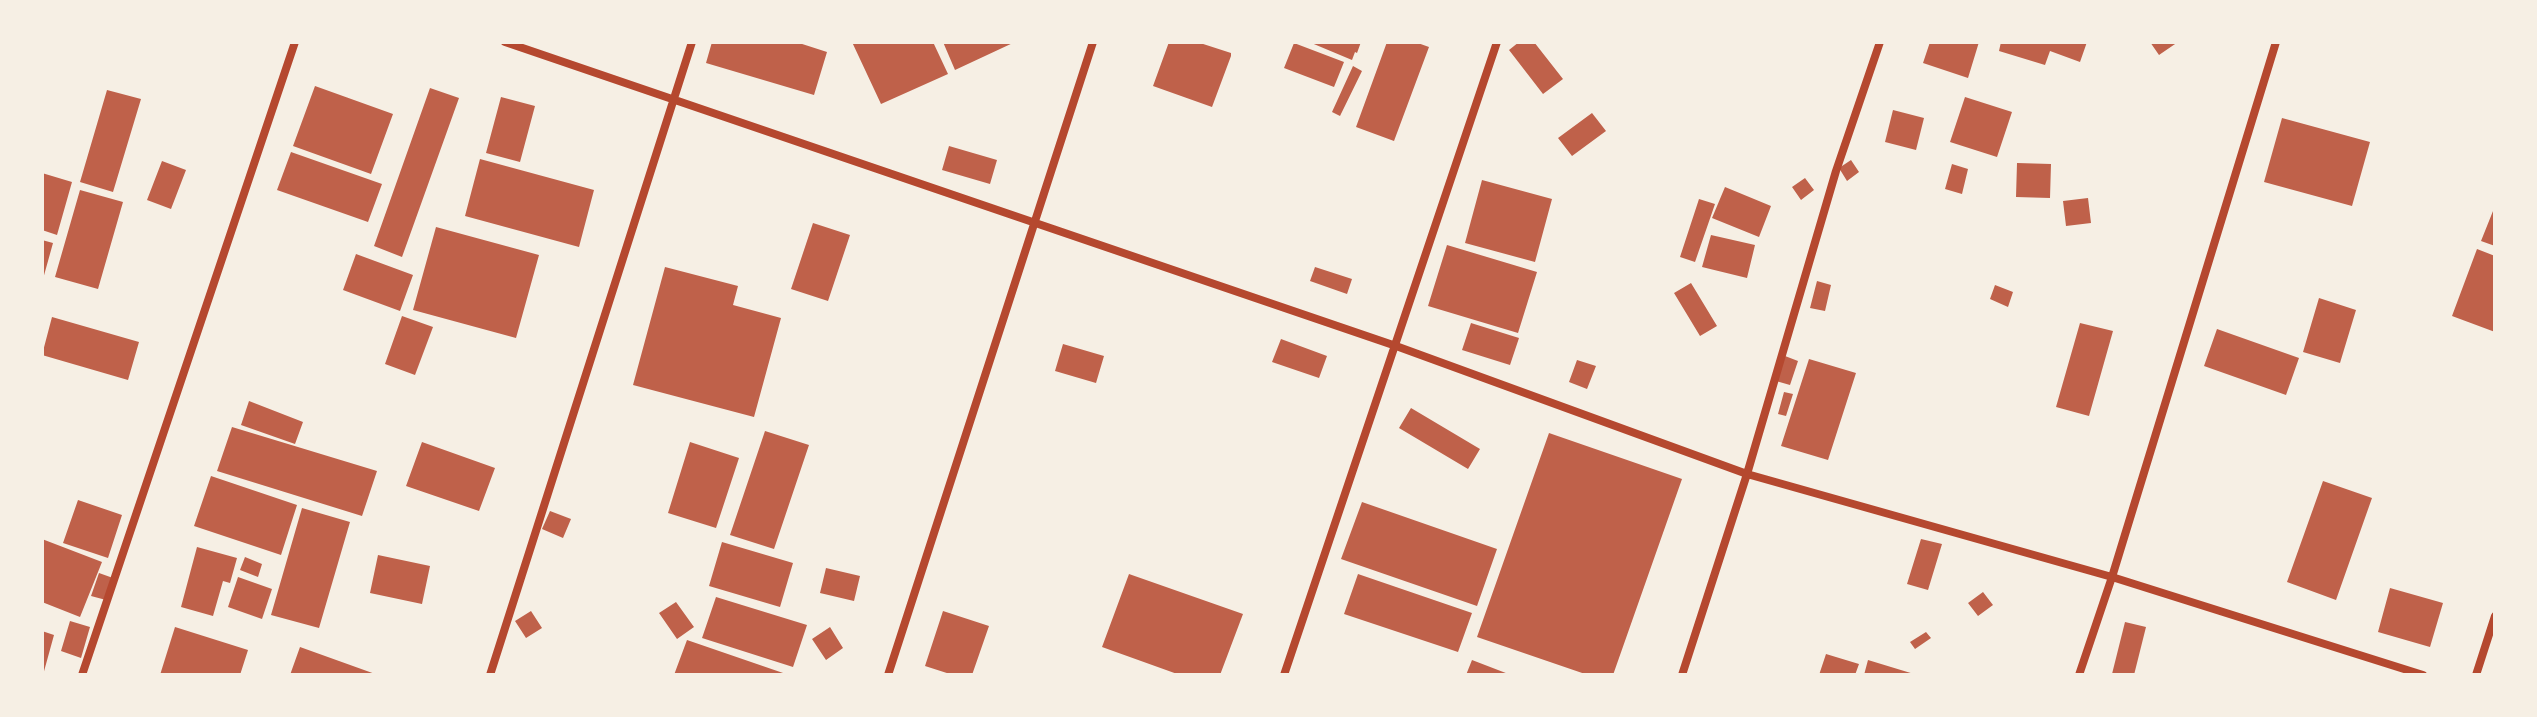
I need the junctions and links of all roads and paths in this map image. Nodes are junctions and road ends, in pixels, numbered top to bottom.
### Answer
1 (295, 42) edge
2 (505, 42) edge
3 (692, 42) edge
4 (1093, 42) edge
5 (1497, 42) edge
6 (1880, 42) edge
7 (2276, 42) edge
8 (675, 100) junction
9 (1034, 222) junction
10 (1396, 346) junction
11 (1747, 474) junction
12 (2112, 577) junction
13 (2495, 616) edge
14 (82, 675) edge
15 (490, 675) edge
16 (888, 675) edge
17 (1284, 675) edge
18 (1682, 675) edge
19 (2079, 675) edge
20 (2423, 675) edge
21 (2476, 675) edge

1 - 14 street
2 - 8 street
3 - 8 street
4 - 9 street
5 - 10 street
6 - 11 street
7 - 12 street
8 - 9 street
8 - 15 street
9 - 10 street
9 - 16 street
10 - 11 street
10 - 17 street
11 - 12 street
11 - 18 street
12 - 19 street
12 - 20 street
13 - 21 street

